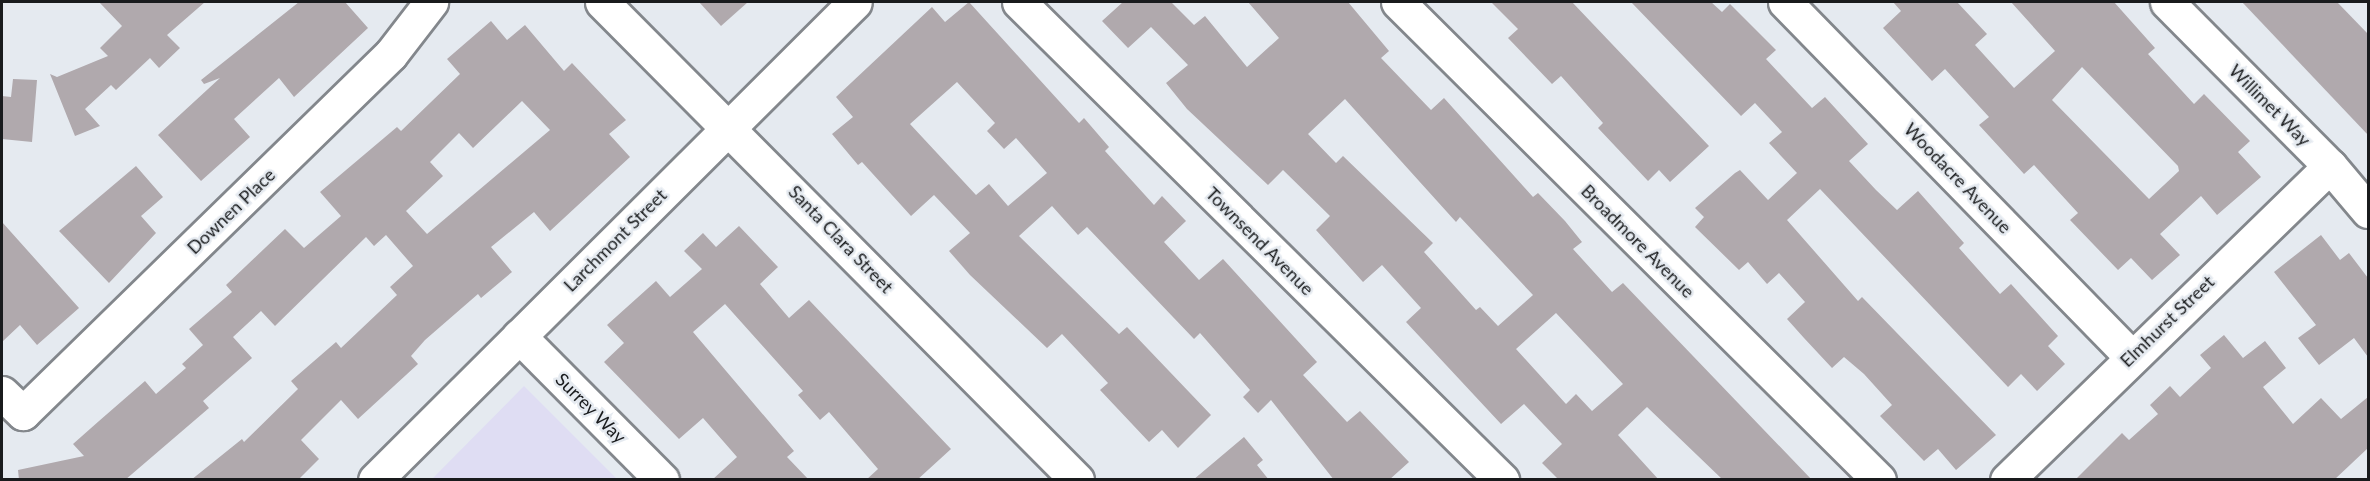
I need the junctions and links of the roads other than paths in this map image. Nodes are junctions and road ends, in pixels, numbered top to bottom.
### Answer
1 (431, 2) edge
2 (602, 2) edge
3 (855, 2) edge
4 (1019, 2) edge
5 (1398, 2) edge
6 (1785, 2) edge
7 (2168, 2) edge
8 (728, 124) junction
9 (2330, 166) junction
10 (2368, 212) edge
11 (519, 336) junction
12 (2130, 355) junction
13 (12, 403) edge
14 (380, 478) edge
15 (657, 478) edge
16 (1077, 480) edge
17 (1502, 480) edge
18 (1878, 480) edge
19 (2007, 480) edge

1 - 13 street, Downen Place
2 - 8 street, Santa Clara Street
3 - 8 street, Larchmont Street
4 - 17 street, Townsend Avenue
5 - 18 street, Broadmore Avenue
6 - 12 street, Woodacre Avenue
7 - 9 street, Willimet Way
8 - 11 street, Larchmont Street
8 - 16 street, Santa Clara Street
9 - 10 street, Willimet Way
9 - 12 street, Elmhurst Street
11 - 14 street, Larchmont Street
11 - 15 street, Surrey Way
12 - 19 street, Elmhurst Street

